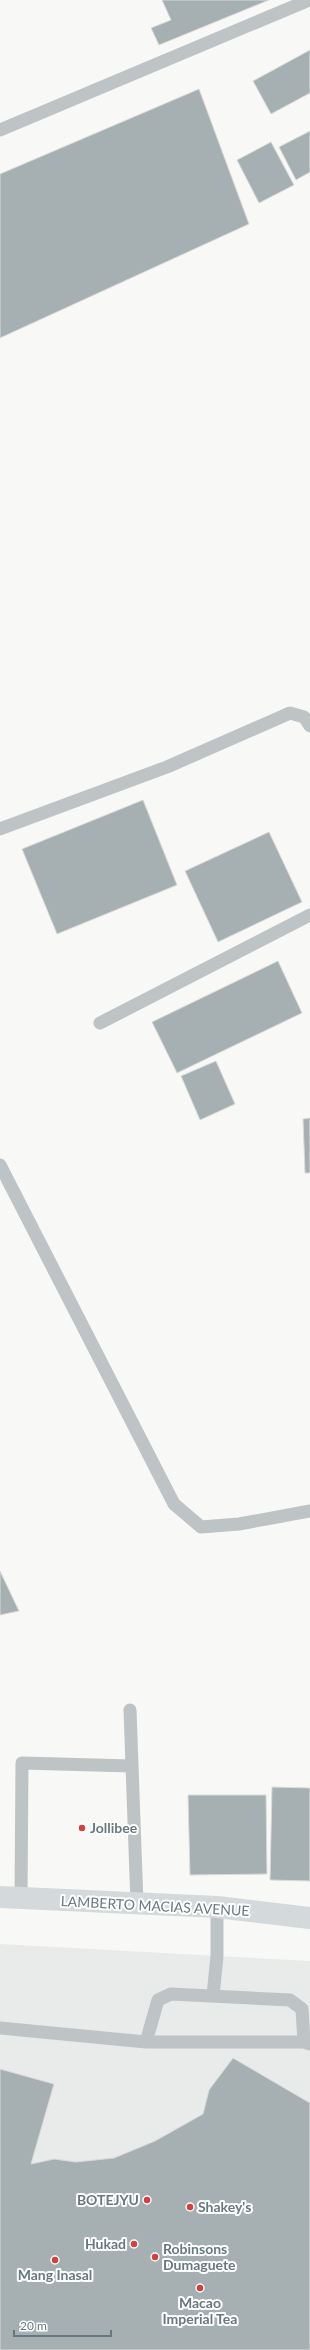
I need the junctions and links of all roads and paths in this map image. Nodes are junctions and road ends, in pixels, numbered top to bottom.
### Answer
1 (309, 0) edge
2 (0, 130) edge
3 (310, 726) edge
4 (0, 829) edge
5 (310, 915) edge
6 (100, 1023) dead end
7 (0, 1165) edge
8 (310, 1511) edge
9 (130, 1710) dead end
10 (131, 1766) junction
11 (10, 1898) edge
12 (137, 1904) junction
13 (217, 1907) junction
14 (310, 1918) edge
15 (214, 1996) junction
16 (0, 2028) edge
17 (146, 2042) junction
18 (307, 2043) edge

1 - 2 lane
3 - 4 lane
5 - 6 lane
7 - 8 lane
9 - 10 lane
10 - 11 lane
10 - 12 lane
11 - 12 main road, LAMBERTO MACIAS AVENUE
12 - 13 main road, LAMBERTO MACIAS AVENUE
13 - 14 main road, LAMBERTO MACIAS AVENUE
13 - 15 lane
15 - 17 lane
15 - 18 lane
16 - 17 lane
17 - 18 lane

